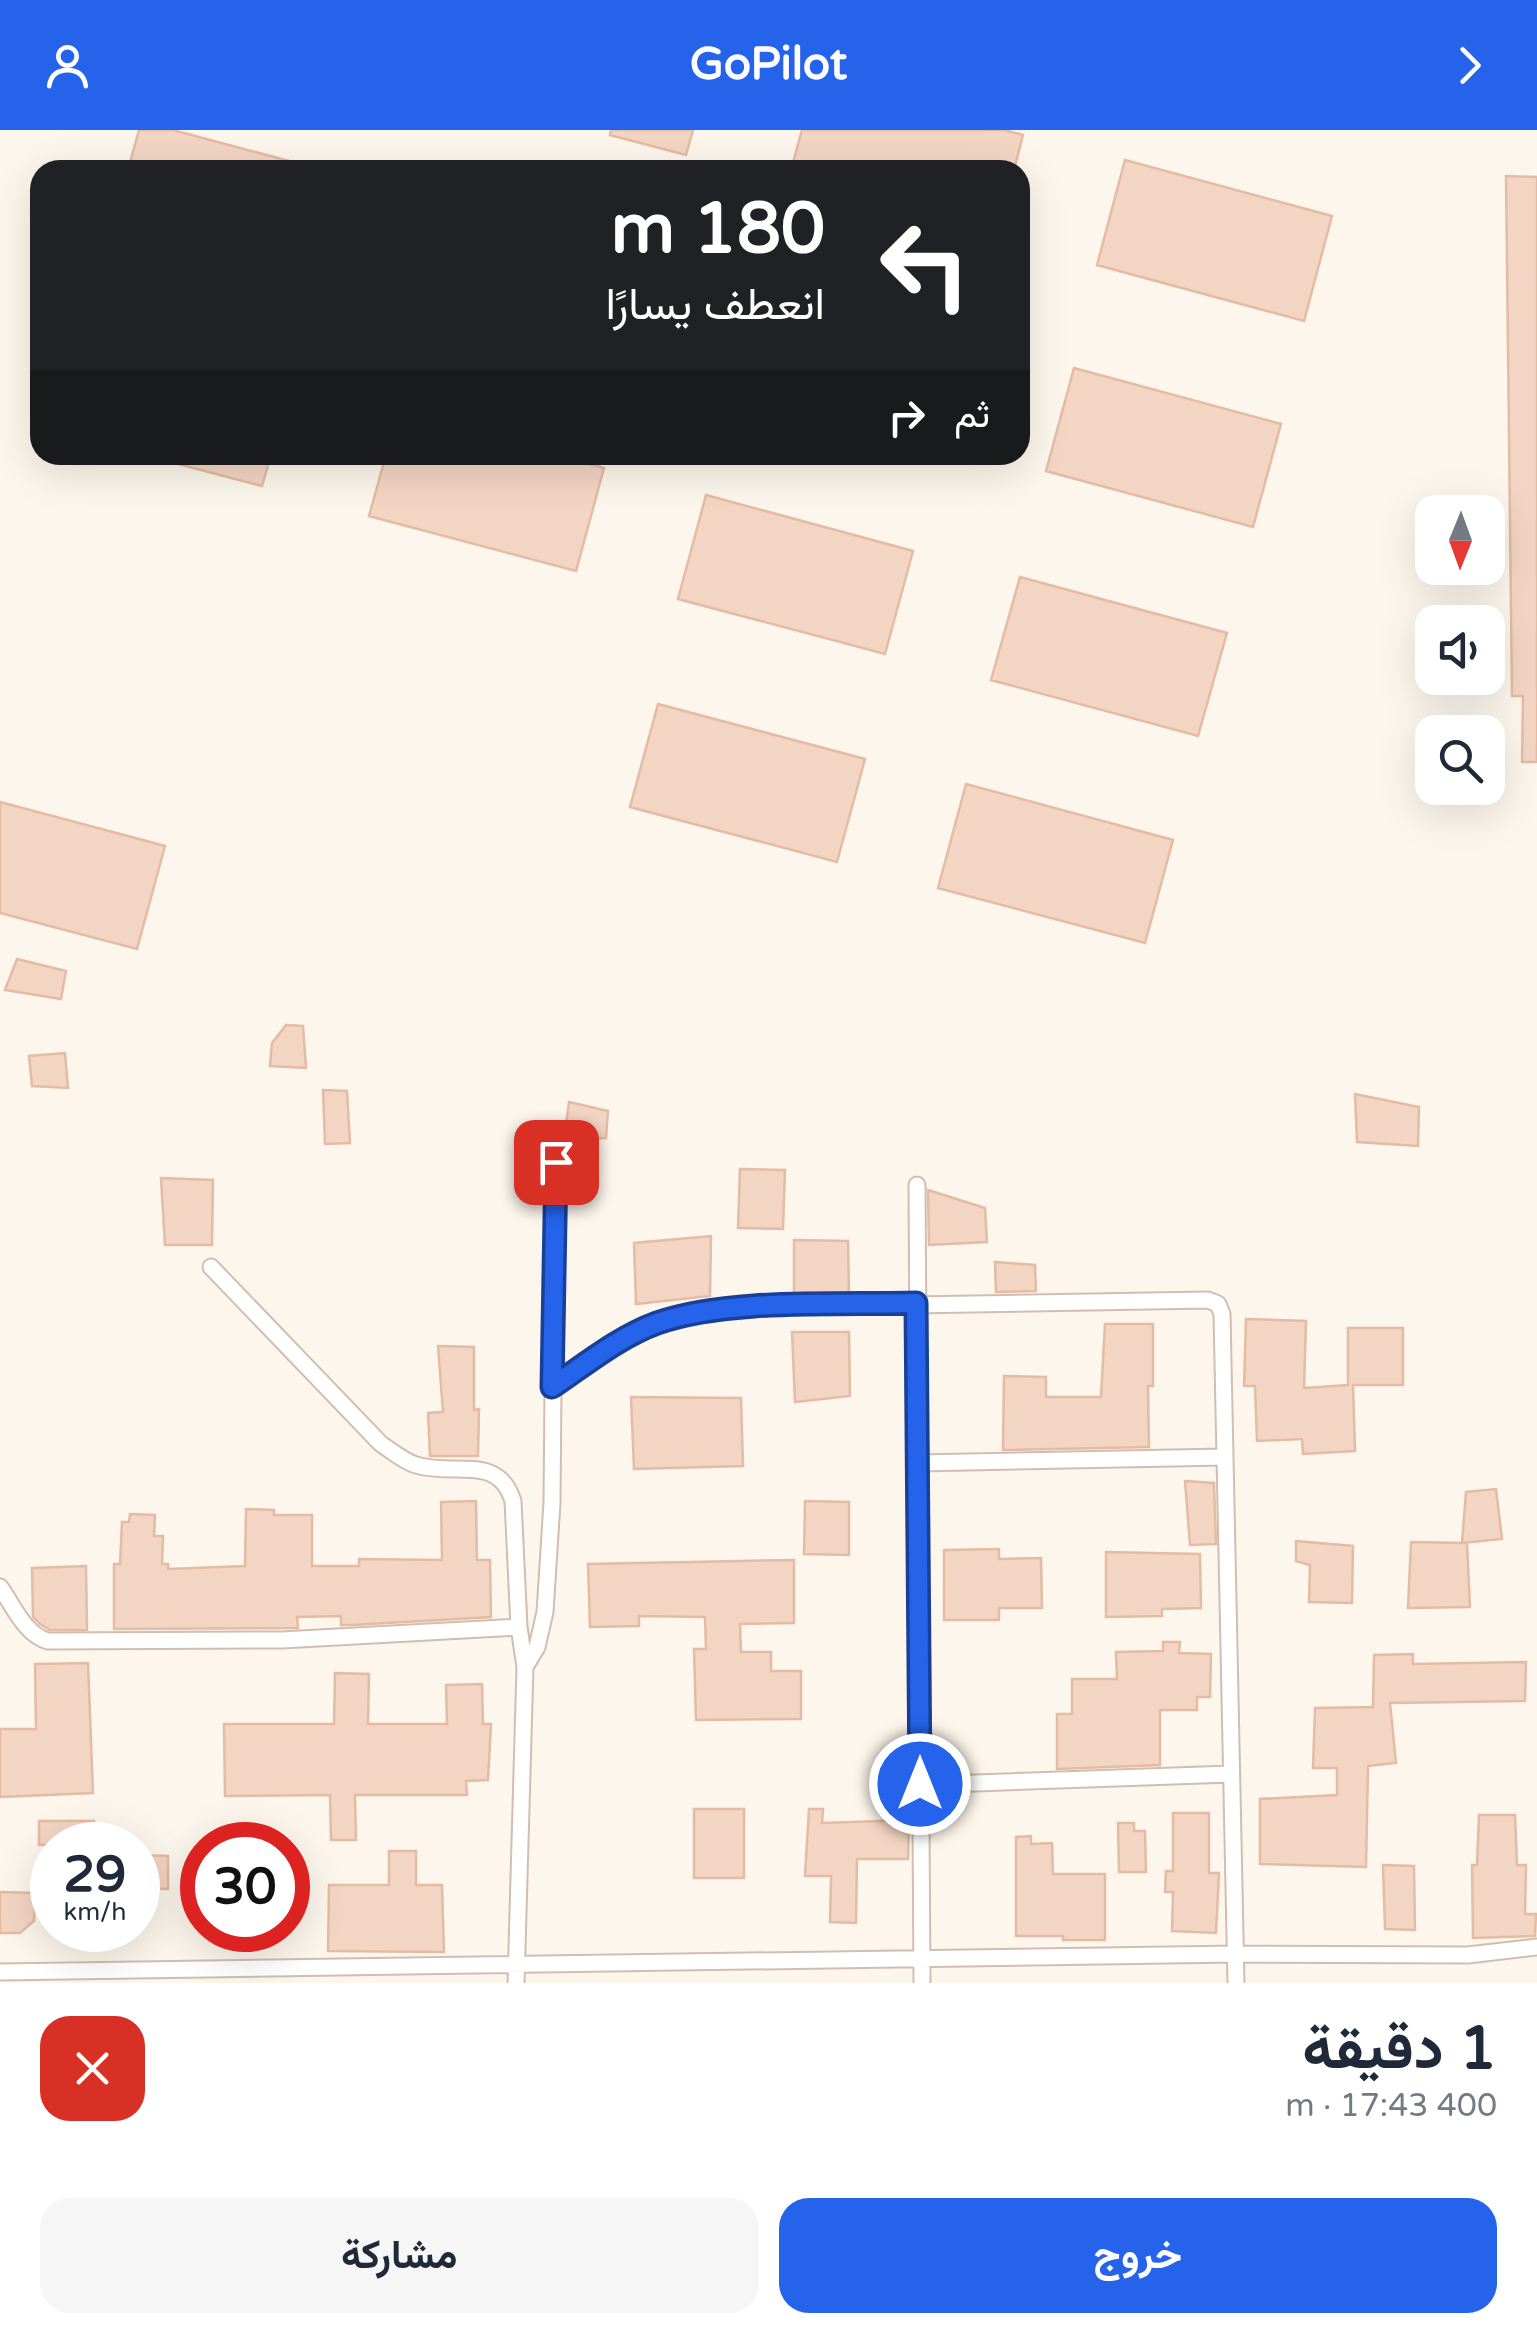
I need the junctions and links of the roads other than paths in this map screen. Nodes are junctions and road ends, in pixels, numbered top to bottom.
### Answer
1 (556, 1162) dead end
2 (917, 1186) dead end
3 (211, 1267) dead end
4 (916, 1303) junction
5 (552, 1387) junction
6 (1224, 1457) junction
7 (918, 1464) junction
8 (0, 1587) edge
9 (519, 1627) junction
10 (525, 1667) junction
11 (1232, 1774) junction
12 (920, 1784) junction
13 (1537, 1947) edge
14 (1236, 1954) junction
15 (921, 1959) junction
16 (516, 1964) junction
17 (0, 1972) edge
18 (110, 1977) edge
19 (516, 1983) edge
20 (922, 1983) edge
21 (1236, 1983) edge

1 - 5 street
2 - 4 street
3 - 9 street
4 - 5 street
4 - 6 street
4 - 7 street
5 - 10 street
6 - 7 street
6 - 11 street
7 - 12 street
8 - 9 street
9 - 10 street
10 - 16 street
11 - 12 street
11 - 14 street
12 - 15 street
13 - 14 street
14 - 15 street
14 - 21 street
15 - 16 street
15 - 20 street
16 - 18 street
16 - 19 street
17 - 18 street

